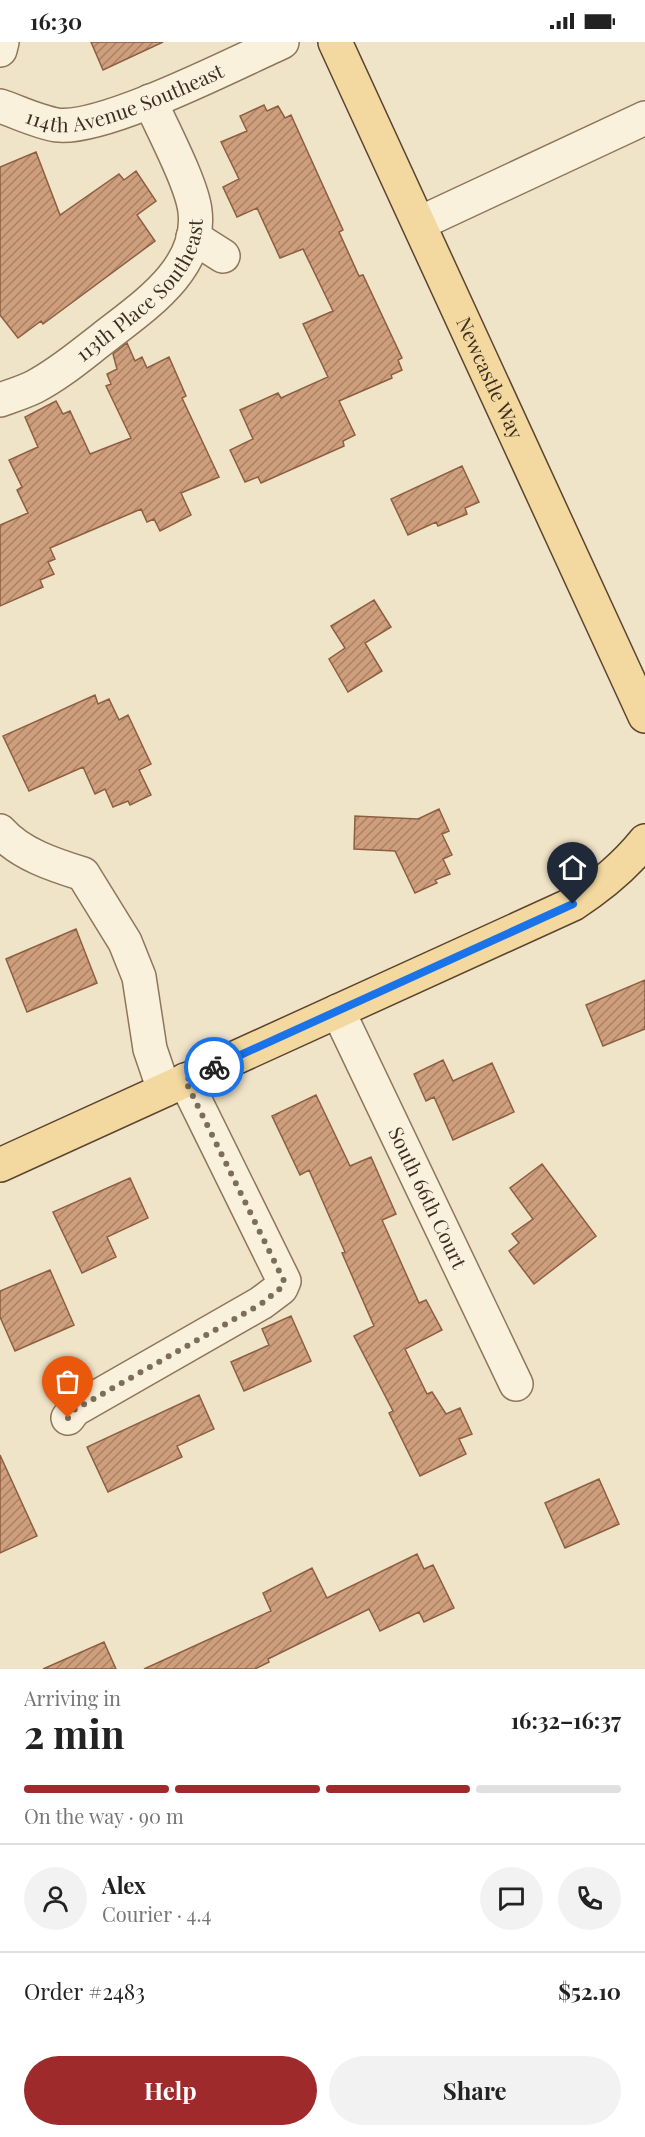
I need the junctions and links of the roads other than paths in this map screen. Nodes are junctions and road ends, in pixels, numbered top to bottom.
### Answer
1 (2, 42) edge
2 (282, 42) edge
3 (335, 42) edge
4 (0, 50) edge
5 (150, 101) junction
6 (0, 106) edge
7 (645, 118) edge
8 (420, 223) junction
9 (193, 237) junction
10 (223, 256) dead end
11 (0, 400) edge
12 (645, 716) edge
13 (0, 831) edge
14 (645, 841) edge
15 (338, 1011) junction
16 (174, 1085) junction
17 (0, 1165) edge
18 (516, 1384) dead end
19 (68, 1418) dead end

1 - 4 street
2 - 5 street, 114th Avenue Southeast
3 - 8 main road, Newcastle Way
5 - 6 street, 114th Avenue Southeast
5 - 9 street, 113th Place Southeast
7 - 8 street
8 - 12 main road, Newcastle Way
9 - 10 street
9 - 11 street, 113th Place Southeast
13 - 16 street
14 - 15 main road
15 - 16 main road
15 - 18 street, South 66th Court
16 - 17 main road
16 - 19 street

